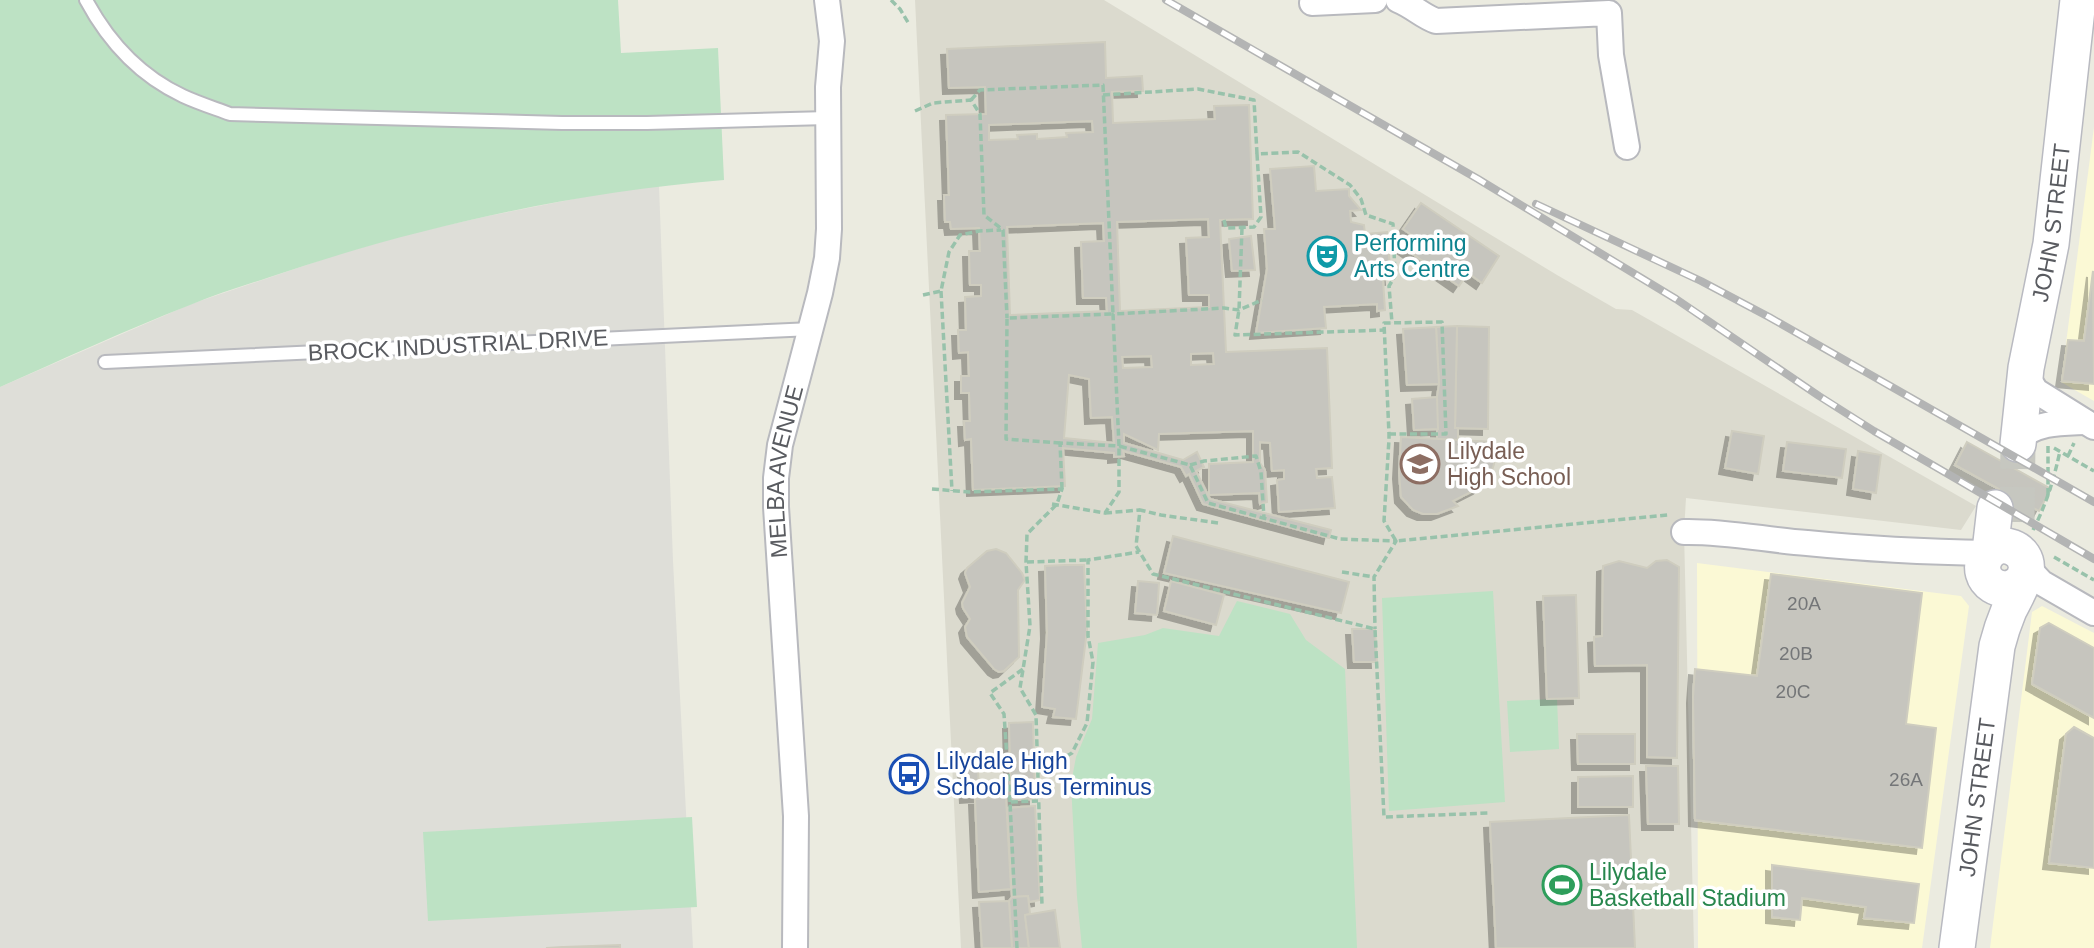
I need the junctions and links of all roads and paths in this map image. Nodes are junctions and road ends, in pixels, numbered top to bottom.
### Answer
1 (86, 0) edge
2 (827, 0) edge
3 (891, 0) edge
4 (1375, 0) edge
5 (2078, 0) edge
6 (1312, 2) dead end
7 (1408, 2) edge
8 (909, 24) dead end
9 (1104, 95) junction
10 (971, 100) junction
11 (915, 111) dead end
12 (828, 118) junction
13 (1627, 147) dead end
14 (1257, 154) junction
15 (1224, 220) dead end
16 (1242, 228) junction
17 (1003, 230) junction
18 (941, 290) junction
19 (923, 295) dead end
20 (1262, 300) dead end
21 (1239, 310) junction
22 (1113, 314) junction
23 (1007, 318) junction
24 (1392, 323) junction
25 (812, 329) junction
26 (1385, 330) junction
27 (105, 362) dead end
28 (2026, 368) junction
29 (2085, 430) edge
30 (1389, 434) junction
31 (2022, 441) junction
32 (1060, 443) junction
33 (1119, 446) junction
34 (2060, 451) junction
35 (2068, 456) junction
36 (1190, 465) junction
37 (2094, 471) edge
38 (932, 489) dead end
39 (1062, 489) junction
40 (952, 491) junction
41 (2048, 495) junction
42 (1054, 504) junction
43 (1140, 510) junction
44 (1105, 513) junction
45 (1264, 518) junction
46 (1218, 523) dead end
47 (1677, 523) joint
48 (1396, 541) junction
49 (1139, 552) junction
50 (2006, 553) junction
51 (1087, 560) junction
52 (1026, 562) junction
53 (1342, 572) dead end
54 (1374, 577) junction
55 (2094, 614) edge
56 (1376, 629) junction
57 (1023, 669) junction
58 (1037, 773) junction
59 (1038, 801) junction
60 (1010, 802) junction
61 (1490, 813) dead end
62 (1042, 905) dead end
63 (795, 948) edge
64 (1017, 948) edge
65 (1957, 948) edge

1 - 12 lane
2 - 12 street, MELBA AVENUE
3 - 8 path
4 - 6 street
5 - 28 main road, JOHN STREET
7 - 13 street
9 - 10 path
9 - 14 path
9 - 22 path
10 - 11 path
10 - 17 path
12 - 25 street, MELBA AVENUE
14 - 16 path
14 - 24 path
15 - 16 path
16 - 21 path
17 - 18 path
17 - 23 path
18 - 19 path
18 - 40 path
20 - 21 path
21 - 22 path
21 - 26 path
22 - 23 path
22 - 33 path
23 - 32 path
24 - 26 path
24 - 30 path
25 - 27 lane, BROCK INDUSTRIAL DRIVE
25 - 63 street, MELBA AVENUE
26 - 30 path
28 - 29 street
28 - 31 main road, JOHN STREET
29 - 31 street
29 - 35 path
30 - 48 path
31 - 34 path
31 - 41 path
32 - 33 path
32 - 39 path
33 - 36 path
33 - 44 path
34 - 35 path
34 - 41 path
35 - 37 path
36 - 45 path
36 - 45 path
38 - 40 path
39 - 40 path
39 - 42 path
41 - 50 path
42 - 44 path
42 - 52 path
43 - 44 path
43 - 46 path
43 - 49 path
45 - 48 path
47 - 48 path
47 - 50 street
48 - 54 path
49 - 51 path
49 - 56 path
50 - 55 street
50 - 65 main road, JOHN STREET
51 - 52 path
51 - 58 path
52 - 57 path
53 - 54 path
54 - 56 path
56 - 61 path
57 - 58 path
57 - 60 path
58 - 59 path
59 - 60 path
59 - 62 path
60 - 64 path

